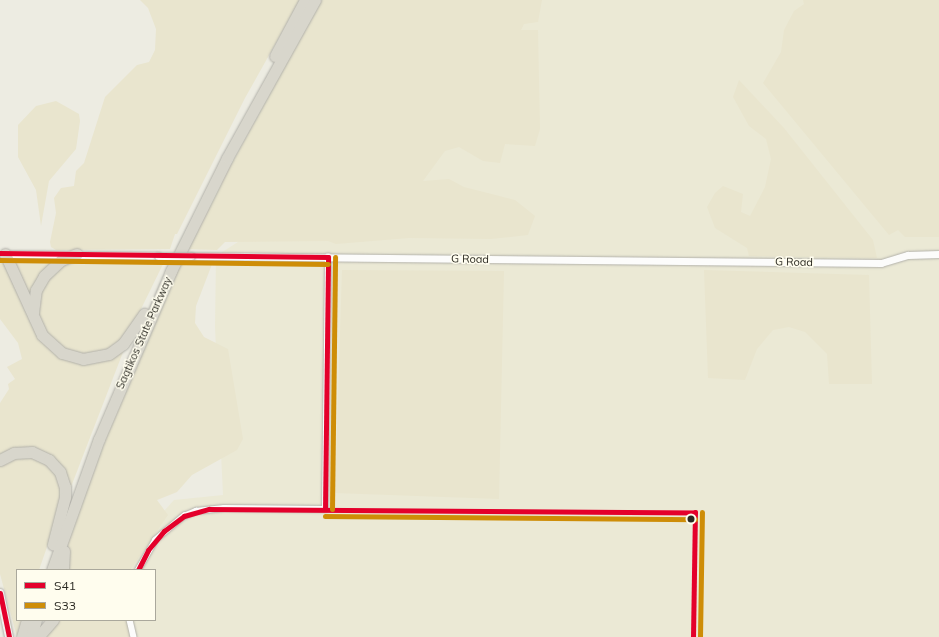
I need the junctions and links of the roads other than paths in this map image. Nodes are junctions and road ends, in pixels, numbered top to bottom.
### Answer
1 (305, 0) edge
2 (315, 0) edge
3 (3, 254) edge
4 (77, 254) junction
5 (939, 254) edge
6 (328, 257) junction
7 (144, 314) junction
8 (34, 318) junction
9 (0, 460) edge
10 (82, 484) junction
11 (53, 544) junction
12 (45, 569) edge
13 (52, 569) edge
14 (63, 569) edge
15 (139, 569) edge
16 (0, 593) edge
17 (0, 611) edge
18 (27, 621) edge
19 (36, 621) edge
20 (52, 621) edge
21 (130, 621) edge
22 (9, 635) edge
23 (22, 637) edge
24 (31, 637) edge
25 (38, 637) edge
26 (134, 637) edge

1 - 7 highway, Sagtikos State Parkway
2 - 10 highway, Sagtikos State Parkway
3 - 4 street, G Road
3 - 8 highway
4 - 6 street, G Road, bridge
4 - 8 highway
5 - 6 street, G Road
6 - 15 street
7 - 8 highway
7 - 11 highway, Sagtikos State Parkway
9 - 11 highway
10 - 13 highway, Sagtikos State Parkway
10 - 14 highway
11 - 12 highway, Sagtikos State Parkway
16 - 22 main road
17 - 22 main road
18 - 23 highway
19 - 24 highway
20 - 25 highway
21 - 26 street

